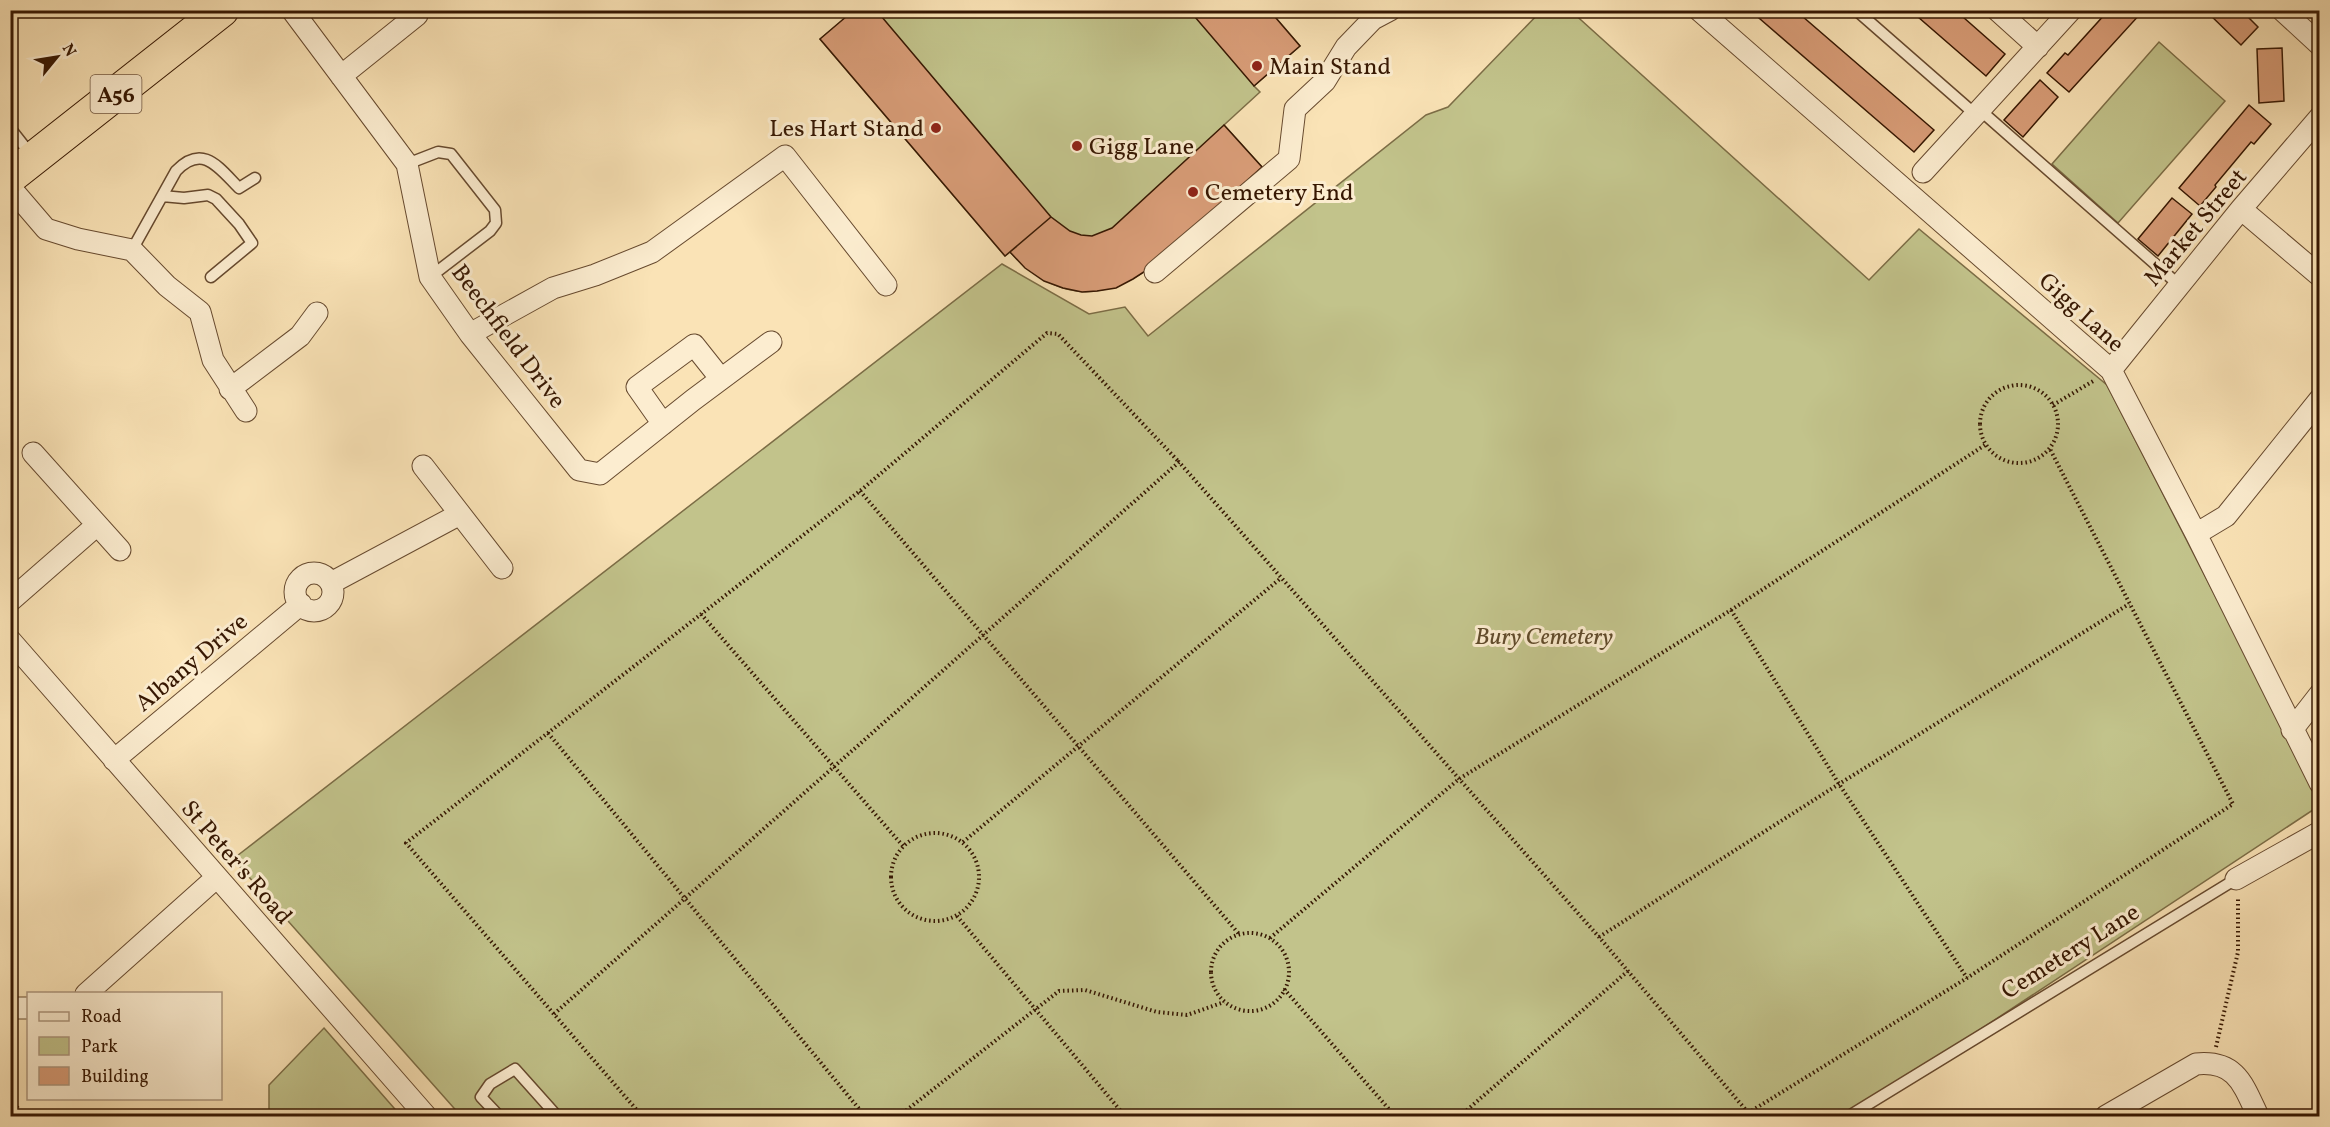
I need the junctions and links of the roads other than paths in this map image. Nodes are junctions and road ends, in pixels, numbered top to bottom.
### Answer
1 (292, 10) edge
2 (1390, 10) edge
3 (1856, 10) edge
4 (1997, 10) edge
5 (2072, 10) edge
6 (2282, 10) edge
7 (417, 15) dead end
8 (1713, 15) edge
9 (209, 17) edge
10 (2319, 45) edge
11 (2038, 47) junction
12 (341, 76) junction
13 (1978, 112) junction
14 (2319, 117) edge
15 (10, 128) edge
16 (407, 164) junction
17 (22, 168) edge
18 (1923, 172) dead end
19 (255, 177) dead end
20 (10, 188) edge
21 (162, 196) junction
22 (2241, 209) junction
23 (132, 250) junction
24 (1155, 272) dead end
25 (2319, 276) edge
26 (211, 277) dead end
27 (430, 277) junction
28 (886, 285) dead end
29 (2179, 285) junction
30 (317, 313) dead end
31 (470, 333) junction
32 (771, 342) dead end
33 (2111, 370) junction
34 (722, 379) junction
35 (230, 389) junction
36 (2319, 399) edge
37 (246, 411) dead end
38 (663, 424) junction
39 (33, 453) dead end
40 (423, 466) dead end
41 (460, 514) junction
42 (97, 525) junction
43 (2196, 534) junction
44 (120, 550) dead end
45 (502, 568) dead end
46 (10, 601) edge
47 (10, 640) edge
48 (2319, 694) edge
49 (2292, 730) junction
50 (114, 760) junction
51 (2319, 783) edge
52 (2319, 832) edge
53 (217, 877) junction
54 (2236, 879) joint
55 (87, 992) edge
56 (10, 1008) edge
57 (27, 1008) edge
58 (426, 1116) edge
59 (499, 1116) edge
60 (557, 1116) edge
61 (1849, 1116) edge
62 (2106, 1116) edge
63 (2258, 1116) edge

1 - 12 street, Beechfield Drive
2 - 24 street
3 - 13 lane
4 - 11 street
5 - 11 street
6 - 10 street
7 - 12 street
8 - 33 street, Gigg Lane
9 - 17 highway, A56
11 - 13 street
12 - 16 street, Beechfield Drive
13 - 18 street
13 - 29 lane
14 - 22 street, Market Street
15 - 17 lane
16 - 27 street, Beechfield Drive
16 - 27 lane
19 - 21 lane
20 - 23 street
21 - 23 lane
21 - 26 lane
22 - 25 street
22 - 29 street, Market Street
23 - 35 street
27 - 31 street, Beechfield Drive
28 - 31 street
29 - 33 street, Market Street
30 - 35 street
31 - 38 street, Beechfield Drive
32 - 34 street
33 - 43 street, Gigg Lane
34 - 38 street
34 - 38 street
35 - 37 street
36 - 43 street
39 - 42 street
40 - 41 street
41 - 45 street
41 - 50 street, Albany Drive
42 - 44 street
42 - 46 street
43 - 49 street, Gigg Lane
47 - 50 street, St Peter's Road
48 - 49 street
49 - 51 street, Gigg Lane
50 - 53 street, St Peter's Road
52 - 54 street, Cemetery Lane
53 - 55 street
53 - 58 street, St Peter's Road
54 - 61 lane, Cemetery Lane
56 - 57 street
59 - 60 lane
62 - 63 street

